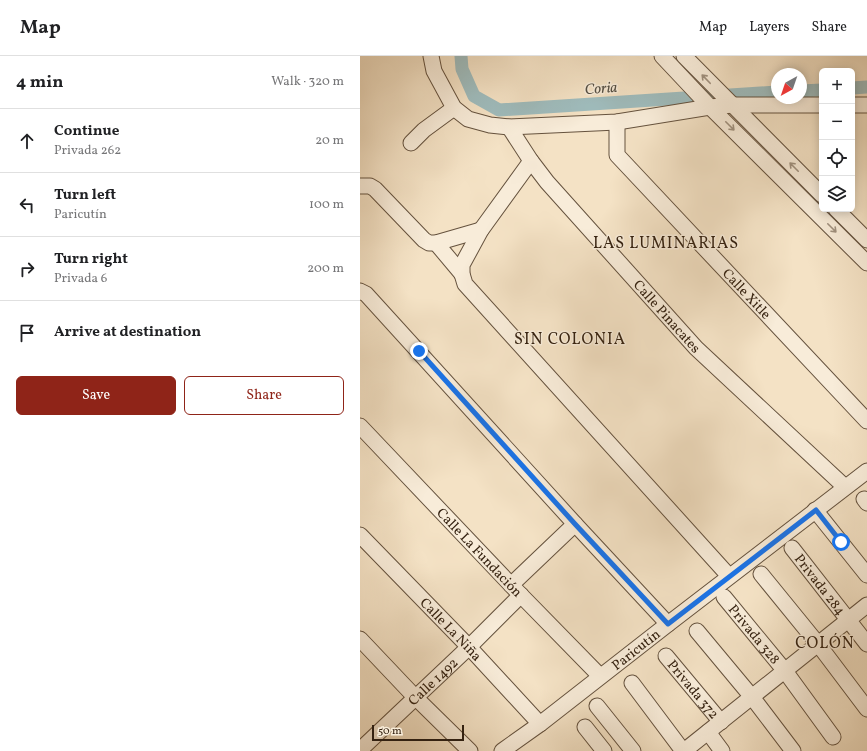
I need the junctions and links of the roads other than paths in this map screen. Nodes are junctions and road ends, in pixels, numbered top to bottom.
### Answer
1 (431, 56) edge
2 (686, 58) edge
3 (665, 60) edge
4 (728, 101) junction
5 (706, 103) junction
6 (819, 105) edge
7 (855, 106) edge
8 (867, 106) edge
9 (454, 108) junction
10 (617, 122) junction
11 (510, 127) junction
12 (411, 144) dead end
13 (531, 161) junction
14 (360, 186) edge
15 (819, 192) edge
16 (839, 212) edge
17 (481, 230) junction
18 (867, 240) edge
19 (436, 243) junction
20 (867, 263) edge
21 (462, 274) junction
22 (360, 292) edge
23 (867, 421) edge
24 (360, 426) edge
25 (867, 470) edge
26 (845, 487) junction
27 (816, 510) junction
28 (575, 524) junction
29 (360, 535) edge
30 (792, 548) dead end
31 (761, 574) dead end
32 (867, 575) edge
33 (729, 576) junction
34 (516, 590) junction
35 (724, 597) dead end
36 (867, 605) edge
37 (849, 620) junction
38 (668, 624) junction
39 (697, 631) dead end
40 (360, 639) edge
41 (818, 644) junction
42 (867, 644) edge
43 (469, 647) junction
44 (666, 656) dead end
45 (785, 671) junction
46 (600, 676) junction
47 (632, 683) dead end
48 (415, 697) junction
49 (752, 697) junction
50 (597, 706) dead end
51 (867, 708) edge
52 (721, 722) junction
53 (540, 724) junction
54 (585, 727) dead end
55 (708, 732) junction
56 (833, 737) dead end
57 (361, 746) edge
58 (470, 751) edge
59 (502, 751) edge
60 (604, 751) edge
61 (633, 751) edge
62 (684, 751) edge
63 (722, 751) edge
64 (793, 751) edge

1 - 9 street
4 -> 2 street
3 - 5 street
4 - 5 street
4 - 6 street
15 -> 4 street
5 - 10 street
5 -> 20 street
7 - 8 street
9 - 11 street
9 - 12 street
10 - 11 street
10 - 23 street, Calle Xitle
11 - 13 street, Calle Pinacates
13 - 17 street
13 - 26 street, Calle Pinacates
14 - 19 street
16 - 18 street
17 - 19 street
17 - 21 street
19 - 21 street
21 - 33 street
22 - 28 street
24 - 34 street, Calle La Fundación
25 - 26 street, Paricutín
26 - 27 street, Paricutín
27 - 32 street
27 - 33 street, Paricutín
28 - 34 street, Calle 1492
28 - 38 street
29 - 43 street, Calle La Niña
30 - 37 street, Privada 284
31 - 41 street
33 - 38 street, Paricutín
34 - 43 street, Calle 1492
34 - 46 street, Calle La Fundación
35 - 45 street, Privada 328
36 - 37 street
37 - 41 street
37 - 42 street, Privada 284
38 - 46 street, Paricutín
39 - 49 street
40 - 48 street
41 - 45 street
41 - 51 street
43 - 48 street, Calle 1492
43 - 53 street, Calle La Niña
44 - 52 street, Privada 372
45 - 49 street
45 - 56 street, Privada 328
46 - 53 street, Paricutín
47 - 62 street
48 - 57 street, Calle 1492
48 - 58 street
49 - 52 street
49 - 64 street
50 - 61 street
52 - 55 street
53 - 59 street, Paricutín
54 - 60 street
55 - 62 street
55 - 63 street

